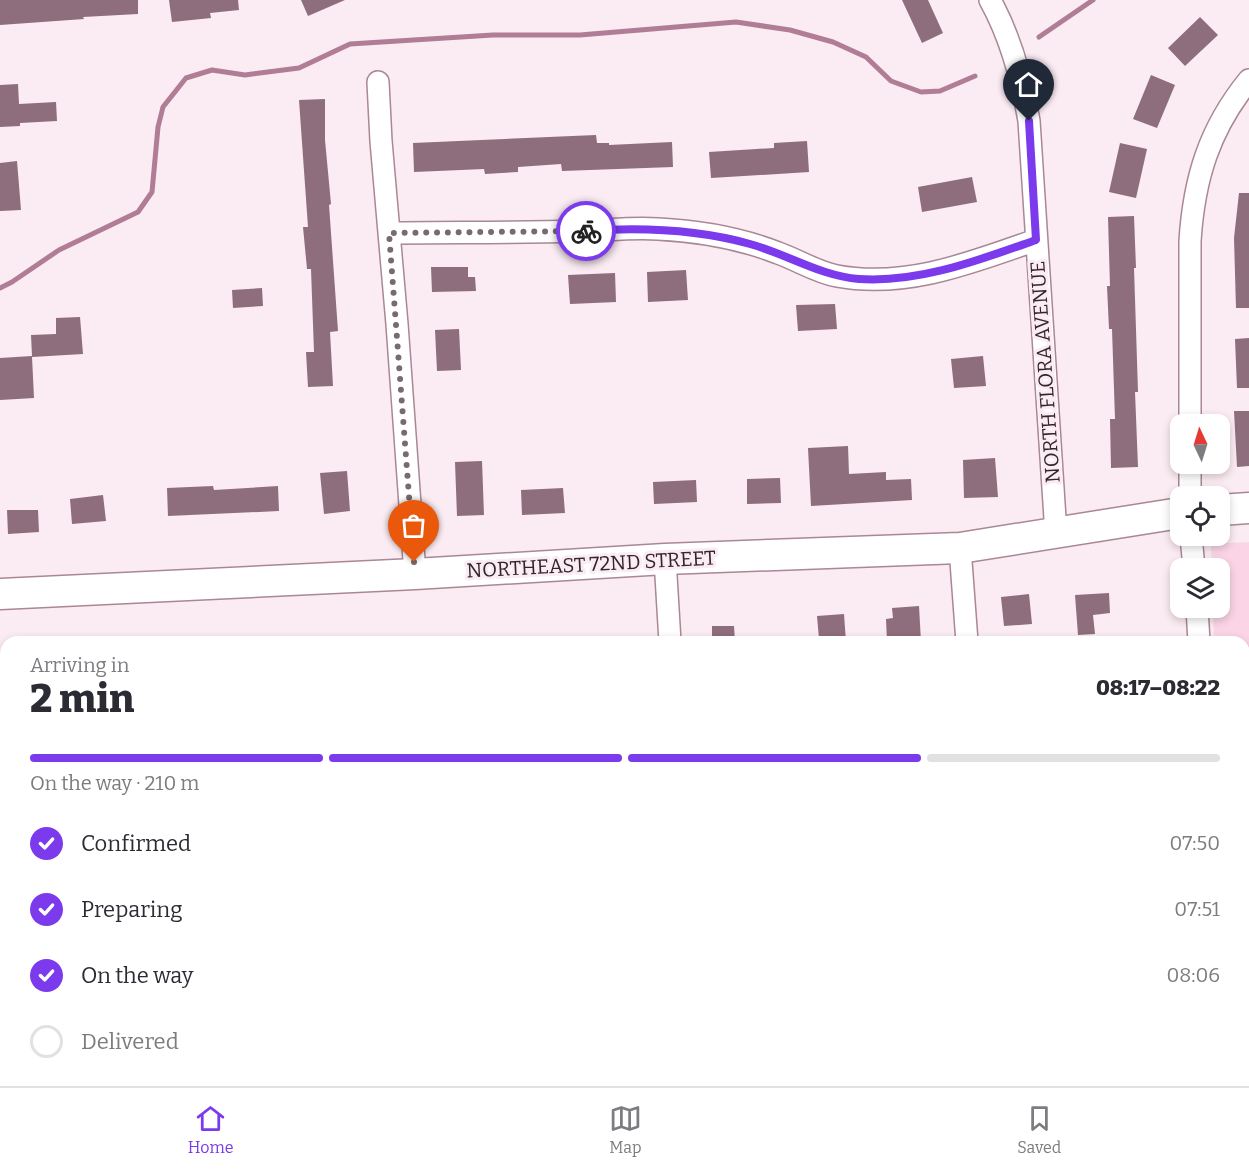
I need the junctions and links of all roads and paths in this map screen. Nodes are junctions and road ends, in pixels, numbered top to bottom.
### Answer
1 (990, 0) edge
2 (1249, 80) edge
3 (378, 82) dead end
4 (389, 233) junction
5 (1036, 240) junction
6 (1190, 414) edge
7 (1249, 508) edge
8 (1230, 509) edge
9 (1170, 515) edge
10 (1056, 534) junction
11 (960, 548) junction
12 (665, 558) junction
13 (415, 574) junction
14 (0, 594) edge
15 (1198, 618) edge
16 (670, 636) edge
17 (967, 636) edge
18 (1199, 636) edge

1 - 5 street, NORTH FLORA AVENUE
2 - 6 street
3 - 4 street
4 - 5 street
4 - 13 street
5 - 10 street, NORTH FLORA AVENUE
7 - 8 main road
9 - 10 main road, NORTHEAST 72ND STREET
10 - 11 main road, NORTHEAST 72ND STREET
11 - 12 main road, NORTHEAST 72ND STREET
11 - 17 street
12 - 13 main road, NORTHEAST 72ND STREET
12 - 16 street
13 - 14 main road, NORTHEAST 72ND STREET
15 - 18 street

